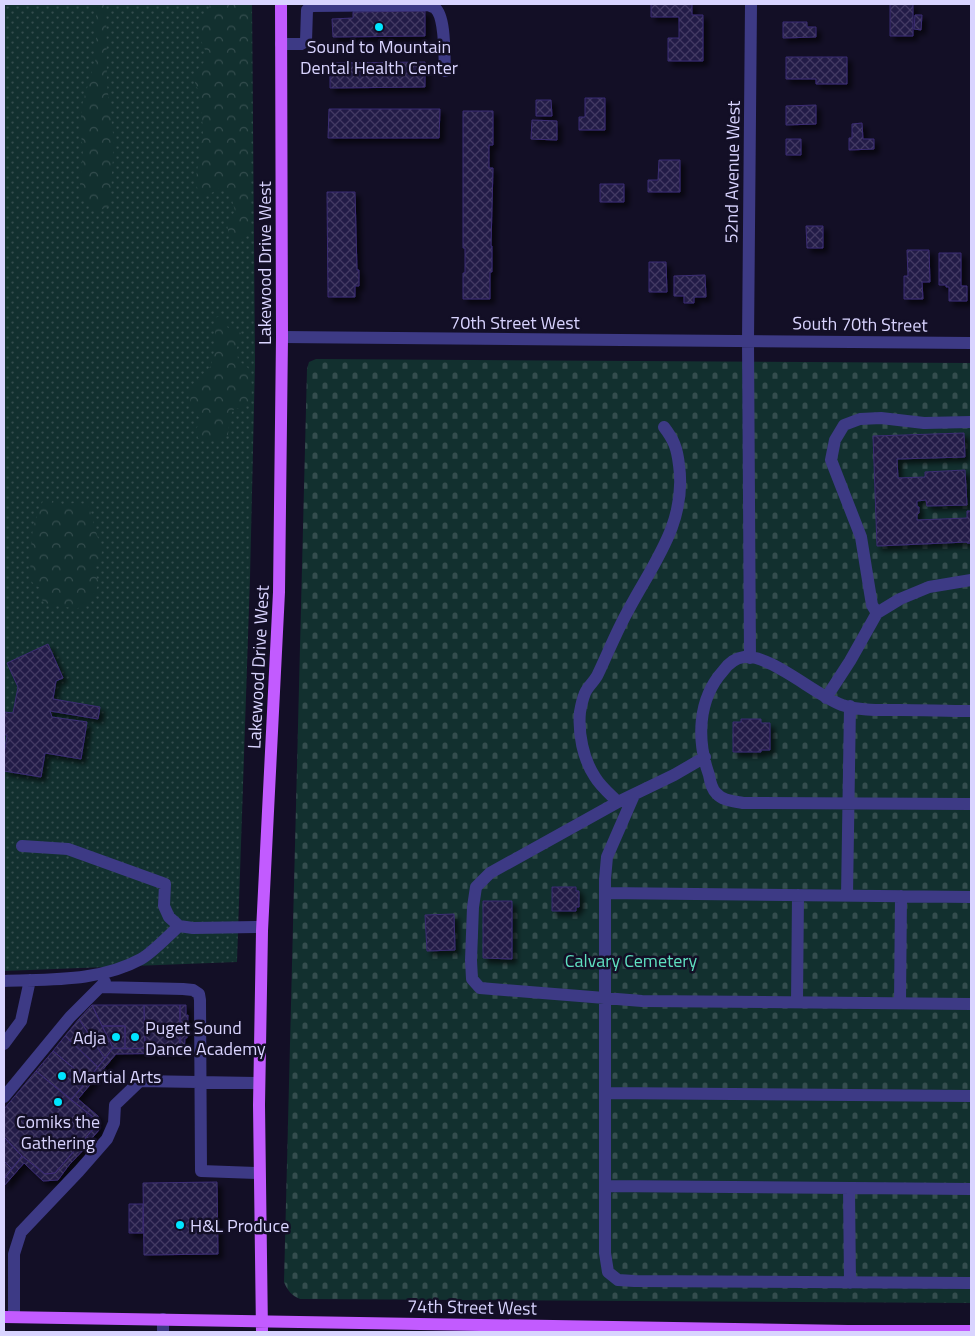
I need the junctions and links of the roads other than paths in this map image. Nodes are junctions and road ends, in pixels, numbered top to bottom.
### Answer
1 (281, 4) edge
2 (751, 4) edge
3 (281, 44) junction
4 (444, 71) dead end
5 (282, 338) junction
6 (748, 341) junction
7 (971, 343) edge
8 (971, 422) edge
9 (664, 426) dead end
10 (971, 580) edge
11 (877, 613) junction
12 (750, 658) junction
13 (826, 698) junction
14 (850, 706) junction
15 (971, 711) edge
16 (704, 758) junction
17 (634, 795) junction
18 (618, 802) junction
19 (848, 804) junction
20 (971, 804) edge
21 (22, 846) dead end
22 (605, 893) junction
23 (798, 895) junction
24 (847, 896) junction
25 (901, 896) junction
26 (971, 897) edge
27 (179, 926) junction
28 (262, 927) junction
29 (115, 971) junction
30 (30, 980) junction
31 (4, 981) edge
32 (100, 987) junction
33 (605, 998) junction
34 (797, 1002) junction
35 (900, 1003) junction
36 (971, 1004) edge
37 (4, 1044) edge
38 (201, 1082) junction
39 (259, 1083) junction
40 (605, 1093) junction
41 (971, 1096) edge
42 (4, 1097) edge
43 (259, 1173) junction
44 (605, 1186) junction
45 (849, 1188) junction
46 (971, 1189) edge
47 (9, 1268) edge
48 (850, 1283) junction
49 (971, 1284) edge
50 (9, 1317) edge
51 (163, 1326) edge
52 (262, 1327) edge
53 (592, 1329) edge
54 (630, 1330) edge
55 (852, 1331) edge
56 (940, 1331) edge
57 (971, 1331) edge

1 - 3 main road, Lakewood Drive West
2 - 6 street, 52nd Avenue West
3 - 4 street
3 - 5 main road, Lakewood Drive West
5 - 6 street, 70th Street West
5 - 28 main road, Lakewood Drive West
6 - 7 street, South 70th Street
6 - 12 street, 52nd Avenue West
8 - 11 street
9 - 18 street
10 - 11 street
11 - 13 street
12 - 13 street
12 - 16 street
13 - 14 street
14 - 15 street
14 - 19 street
16 - 17 street
16 - 19 street
17 - 18 street
17 - 22 street
18 - 33 street
19 - 20 street
19 - 24 street
21 - 27 street
22 - 23 street
22 - 33 street
23 - 24 street
23 - 34 street
24 - 25 street
25 - 26 street
25 - 35 street
27 - 28 street
27 - 29 street
28 - 39 main road, Lakewood Drive West
29 - 30 street
29 - 32 street
30 - 31 street
30 - 37 street
32 - 38 street
32 - 42 street
33 - 34 street
33 - 40 street
34 - 35 street
35 - 36 street
38 - 39 street
38 - 43 street
38 - 47 street
39 - 43 main road, Lakewood Drive West
40 - 41 street
40 - 44 street
43 - 52 main road, Lakewood Drive West
44 - 45 street
44 - 48 street
45 - 46 street
45 - 48 street
47 - 50 street
48 - 49 street
50 - 51 main road, 74th Street West
51 - 52 main road, 74th Street West
52 - 53 main road, 74th Street West
53 - 54 main road, 74th Street West
54 - 55 main road, 74th Street West
55 - 56 main road, 74th Street West
56 - 57 main road, 74th Street West

